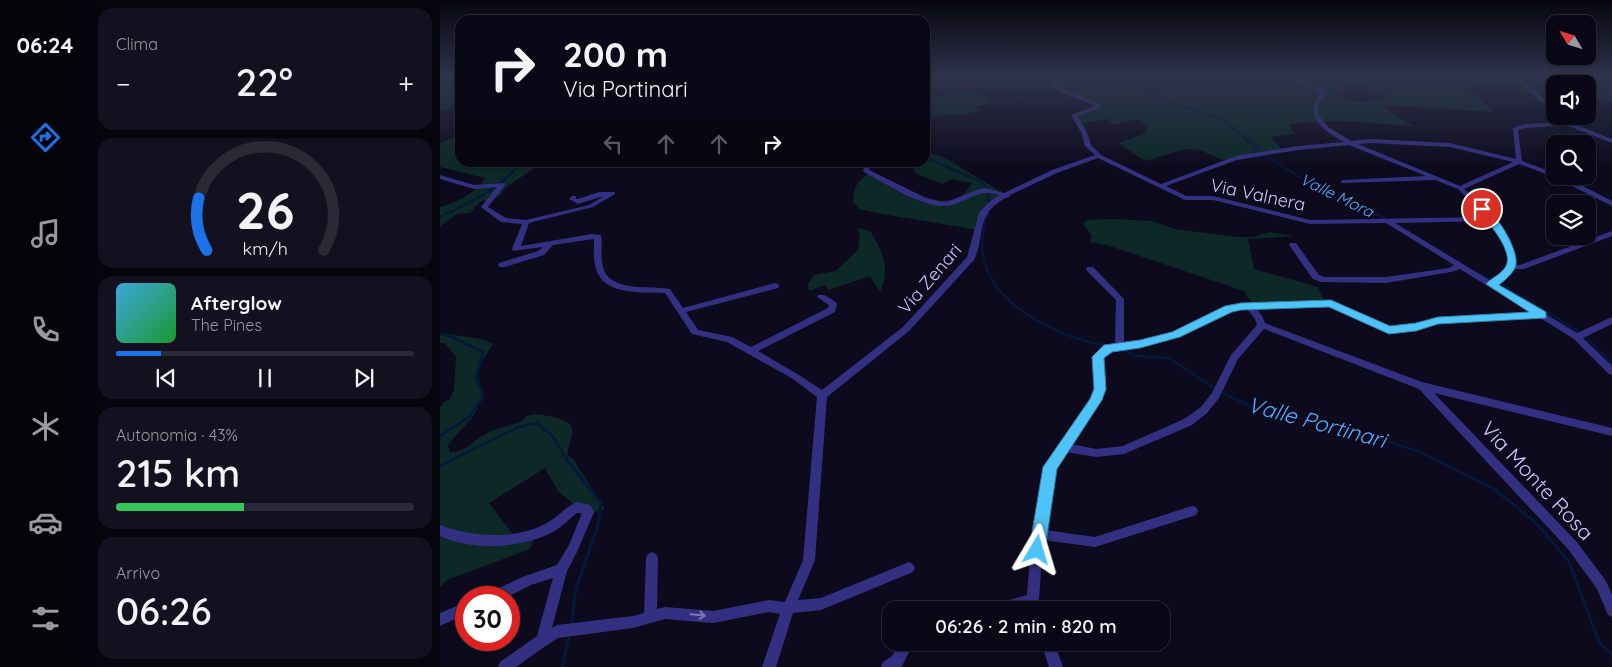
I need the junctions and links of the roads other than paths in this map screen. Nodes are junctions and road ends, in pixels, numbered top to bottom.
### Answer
1 (1097, 106) edge
2 (1314, 106) edge
3 (1546, 124) edge
4 (1572, 125) edge
5 (1612, 141) edge
6 (1350, 143) junction
7 (1100, 156) junction
8 (1519, 162) junction
9 (867, 167) edge
10 (1546, 172) edge
11 (440, 177) edge
12 (1439, 178) junction
13 (1342, 182) dead end
14 (1574, 185) edge
15 (1161, 186) junction
16 (1460, 188) junction
17 (1006, 196) junction
18 (574, 197) dead end
19 (1612, 204) edge
20 (1493, 219) junction
21 (1387, 221) junction
22 (526, 222) junction
23 (1612, 233) edge
24 (550, 244) junction
25 (1293, 245) dead end
26 (502, 265) dead end
27 (1459, 266) junction
28 (1511, 267) junction
29 (1090, 269) dead end
30 (1491, 284) junction
31 (775, 286) dead end
32 (821, 297) dead end
33 (1248, 306) junction
34 (681, 311) junction
35 (1542, 315) junction
36 (1612, 320) edge
37 (1262, 325) junction
38 (1576, 337) junction
39 (1119, 346) junction
40 (751, 351) junction
41 (1612, 372) edge
42 (1421, 386) junction
43 (822, 395) junction
44 (1612, 432) edge
45 (1064, 447) junction
46 (1192, 511) dead end
47 (440, 530) edge
48 (1038, 534) junction
49 (652, 558) dead end
50 (910, 568) dead end
51 (561, 569) junction
52 (516, 586) edge
53 (1034, 601) edge
54 (789, 607) junction
55 (1612, 611) edge
56 (455, 613) edge
57 (650, 617) junction
58 (440, 620) edge
59 (542, 640) junction
60 (903, 651) edge
61 (1051, 651) edge
62 (505, 667) edge
63 (769, 667) edge
64 (888, 667) edge
65 (1056, 667) edge

1 - 7 street
2 - 6 street
3 - 8 street
4 - 5 street
6 - 8 street
6 - 12 street
6 - 15 street
7 - 15 street, Via Valnera
7 - 17 street, Via Zenari
8 - 10 street
8 - 16 street
9 - 17 street
11 - 22 street
12 - 13 street
12 - 16 street
14 - 19 street
15 - 21 street, Via Valnera
16 - 20 street
17 - 43 street, Via Zenari
18 - 22 street
20 - 21 street, Via Valnera
20 - 28 street
21 - 27 street
22 - 24 street
23 - 28 street
24 - 26 street
24 - 34 street
25 - 27 street
27 - 30 street
28 - 30 street
29 - 39 street
30 - 35 street
31 - 34 street
32 - 40 street
33 - 35 street
33 - 37 street
33 - 39 street
34 - 40 street
35 - 38 street
36 - 38 street
37 - 42 street
37 - 45 street
38 - 41 street
39 - 45 street
40 - 43 street
42 - 44 street
42 - 55 street, Via Monte Rosa
43 - 54 street
45 - 48 street
46 - 48 street
47 - 51 street
48 - 53 street
49 - 57 street
50 - 54 street
51 - 52 street
51 - 59 street
57 -> 54 street
54 - 63 street
56 - 58 street
57 - 59 street
59 - 62 street
60 - 64 street
61 - 65 street

